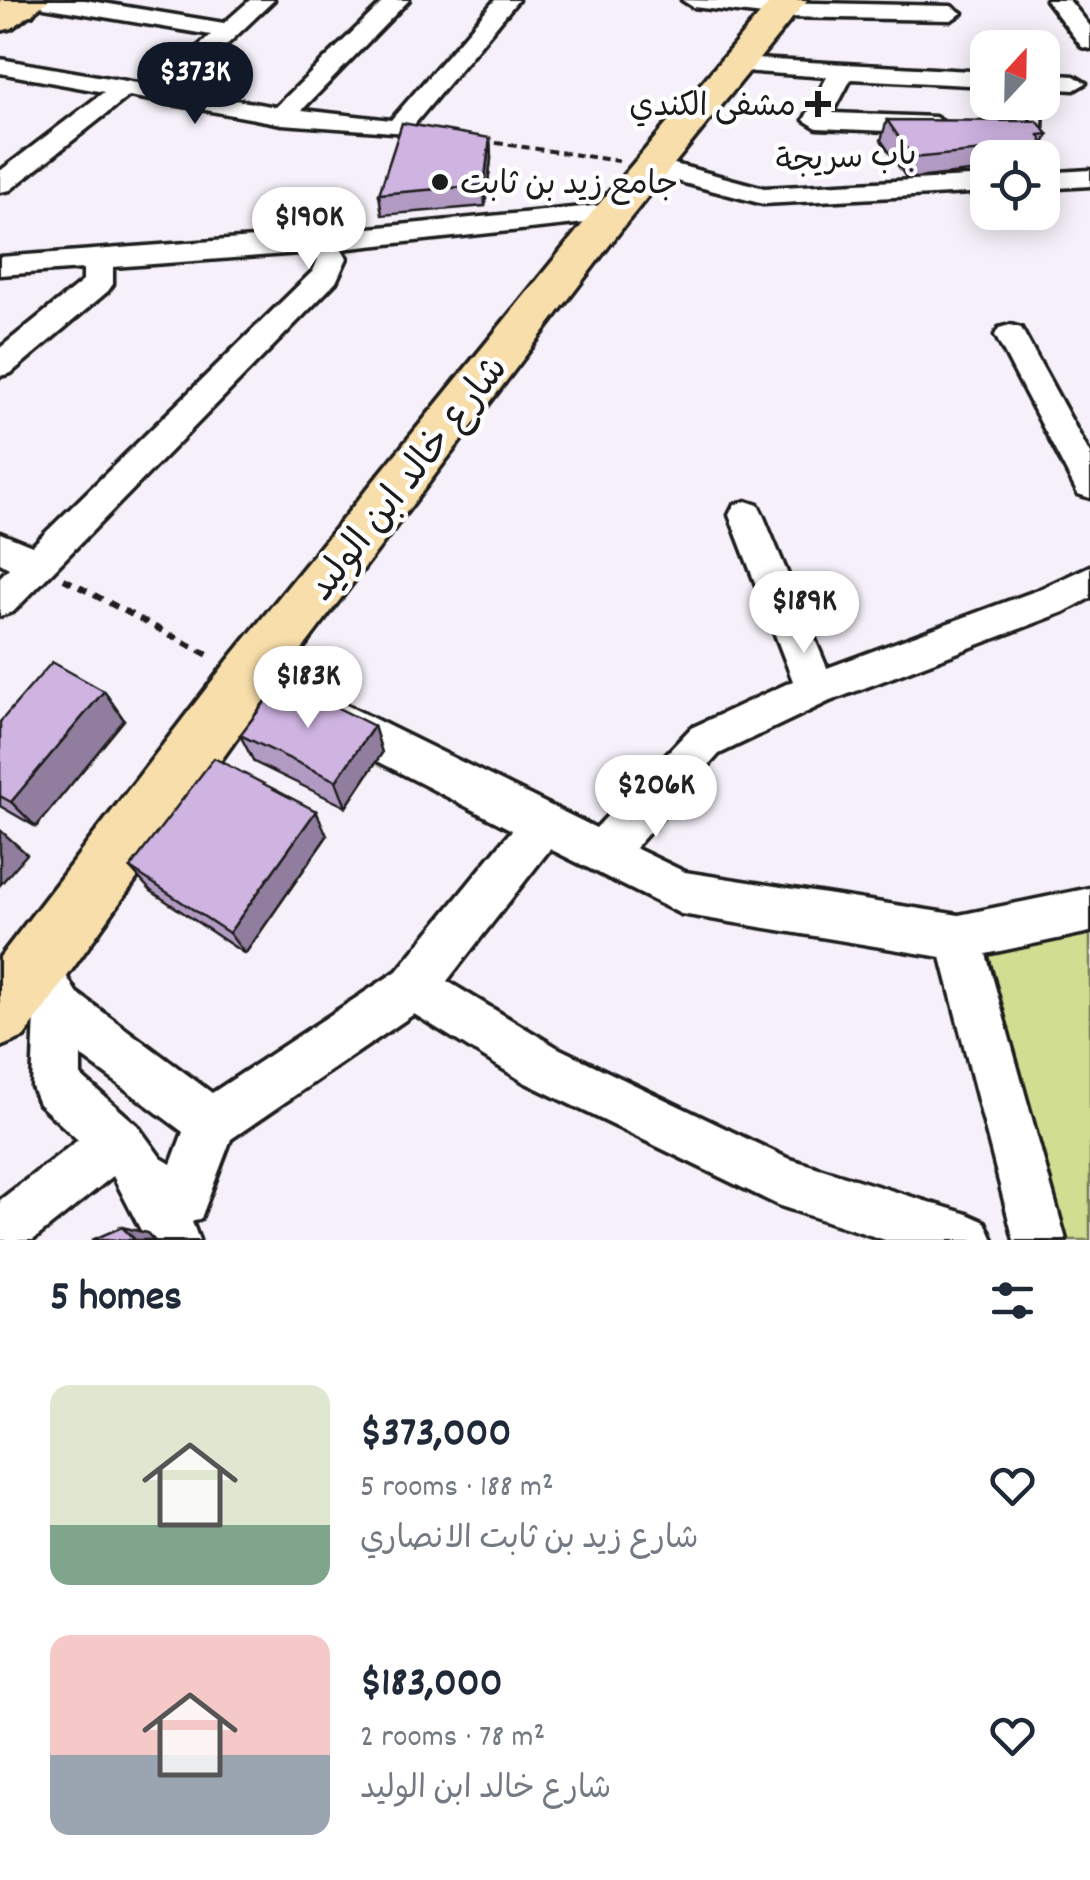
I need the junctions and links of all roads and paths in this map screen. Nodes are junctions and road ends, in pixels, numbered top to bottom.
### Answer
1 (263, 0) edge
2 (398, 0) edge
3 (506, 0) edge
4 (693, 0) edge
5 (1057, 0) edge
6 (786, 5) edge
7 (19, 7) edge
8 (952, 13) dead end
9 (229, 31) junction
10 (1090, 42) edge
11 (736, 64) junction
12 (0, 66) edge
13 (842, 72) junction
14 (970, 78) edge
15 (1060, 82) edge
16 (1074, 83) dead end
17 (127, 86) junction
18 (162, 92) junction
19 (282, 116) junction
20 (1036, 120) edge
21 (955, 126) edge
22 (1036, 129) edge
23 (476, 140) edge
24 (652, 166) junction
25 (1090, 178) edge
26 (1060, 180) edge
27 (0, 184) edge
28 (970, 185) edge
29 (613, 213) junction
30 (319, 242) junction
31 (98, 259) junction
32 (0, 266) edge
33 (1010, 335) dead end
34 (0, 365) edge
35 (1090, 484) edge
36 (746, 515) dead end
37 (0, 548) edge
38 (36, 565) junction
39 (1090, 581) edge
40 (0, 601) edge
41 (249, 676) junction
42 (816, 689) junction
43 (542, 826) junction
44 (602, 853) junction
45 (1090, 910) edge
46 (959, 937) junction
47 (413, 987) junction
48 (47, 988) junction
49 (0, 1012) edge
50 (212, 1122) junction
51 (131, 1160) junction
52 (0, 1234) edge
53 (173, 1240) edge
54 (967, 1240) edge
55 (1040, 1240) edge

1 - 9 street
2 - 19 street
3 - 19 street
4 - 6 street
5 - 10 street
6 - 8 street
6 - 11 main road, شارع خالد ابن الوليد
7 - 9 street
9 - 18 street
11 - 13 street
11 - 24 main road, شارع خالد ابن الوليد
12 - 17 street
13 - 14 street
13 - 21 street
15 - 16 street
17 - 18 street
17 - 27 street
18 - 19 street
20 - 22 lane
23 - 24 path
24 - 28 street, باب سريجة
24 - 29 main road, شارع خالد ابن الوليد
25 - 26 street
29 - 30 street
29 - 41 main road, شارع خالد ابن الوليد
30 - 31 street
30 - 38 street
31 - 32 street
31 - 34 street
33 - 35 street
36 - 42 street
37 - 38 street
38 - 40 street
38 - 41 path
39 - 42 street
41 - 43 street
41 - 48 main road, شارع خالد ابن الوليد
42 - 44 street
43 - 44 street
43 - 47 street
44 - 46 street
45 - 46 street
46 - 55 street
47 - 50 street
47 - 54 street
48 - 49 main road, شارع خالد ابن الوليد
48 - 50 street
48 - 51 street
50 - 51 street
51 - 52 street
51 - 53 street

